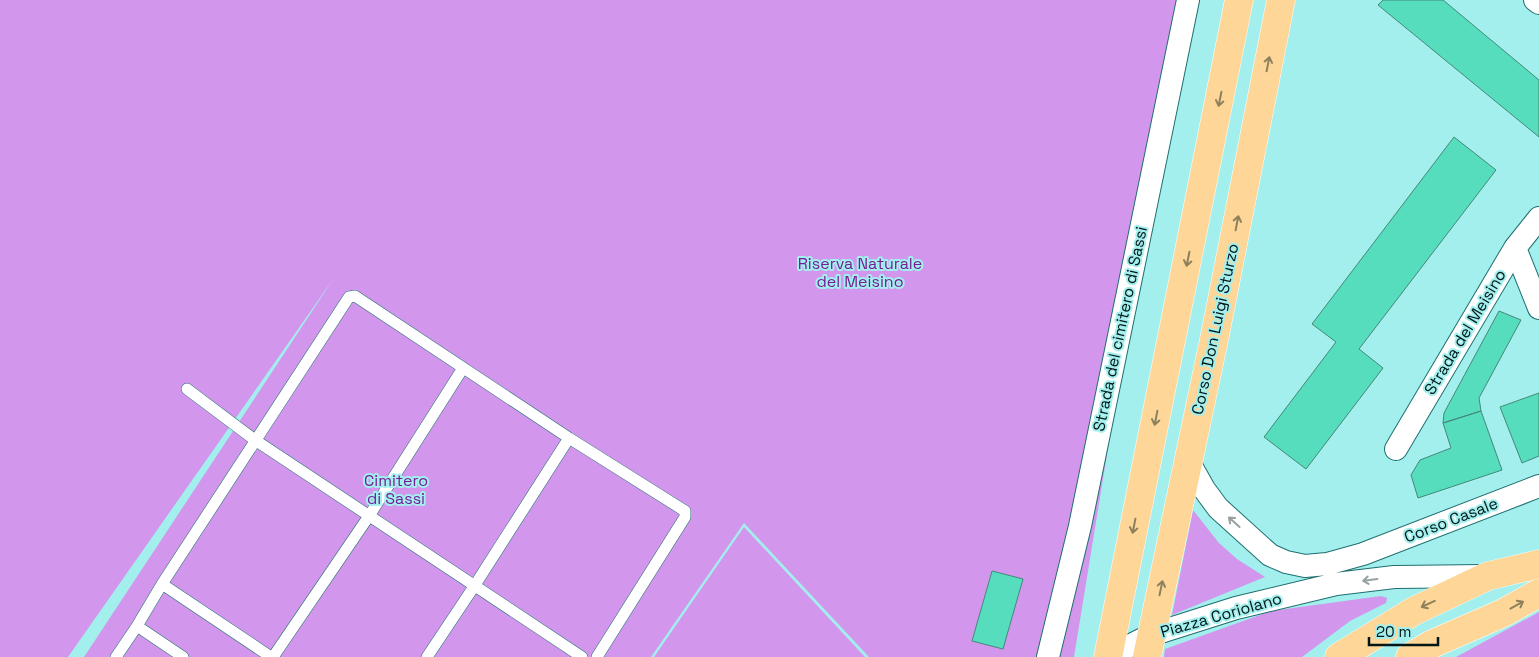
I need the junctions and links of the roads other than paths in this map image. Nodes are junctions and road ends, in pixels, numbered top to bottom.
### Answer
1 (1188, 0) edge
2 (1239, 0) edge
3 (1281, 0) edge
4 (1535, 0) edge
5 (1539, 3) edge
6 (1539, 218) edge
7 (1515, 248) junction
8 (1539, 308) edge
9 (463, 368) junction
10 (187, 389) dead end
11 (569, 438) junction
12 (255, 440) junction
13 (1396, 449) dead end
14 (1188, 459) junction
15 (1539, 486) edge
16 (370, 516) junction
17 (1364, 554) junction
18 (1539, 564) edge
19 (1305, 566) junction
20 (1488, 576) junction
21 (162, 584) junction
22 (1336, 584) junction
23 (475, 585) junction
24 (1539, 593) edge
25 (137, 626) junction
26 (1149, 646) edge
27 (1108, 656) edge
28 (116, 657) edge
29 (183, 657) edge
30 (272, 657) edge
31 (427, 657) edge
32 (582, 657) edge
33 (597, 657) edge
34 (1048, 657) edge
35 (1339, 657) edge
36 (1410, 657) edge

1 - 34 street, Strada del cimitero di Sassi
2 -> 27 main road
14 -> 3 main road, Corso Don Luigi Sturzo
4 - 5 street
6 - 7 street, Strada del Meisino
7 - 8 street
7 - 13 street, Strada del Meisino
9 - 11 lane
9 - 12 lane
9 - 16 lane
10 - 12 lane
11 - 23 lane
11 - 33 lane
12 - 16 lane
12 - 21 lane
19 -> 14 street, Corso Casale
26 -> 14 main road, Corso Don Luigi Sturzo
15 - 17 street, Corso Casale
16 - 23 lane
16 - 30 lane
17 - 19 street, Corso Casale
17 - 22 street, Corso Casale
18 - 20 main road
19 - 22 street
20 -> 22 street, Piazza Coriolano
20 -> 35 main road
21 - 25 lane
21 - 30 lane
22 - 26 street, Piazza Coriolano
23 - 31 lane
23 - 32 lane
36 -> 24 main road
25 - 28 lane
25 - 29 lane
26 - 27 street, Piazza Coriolano

